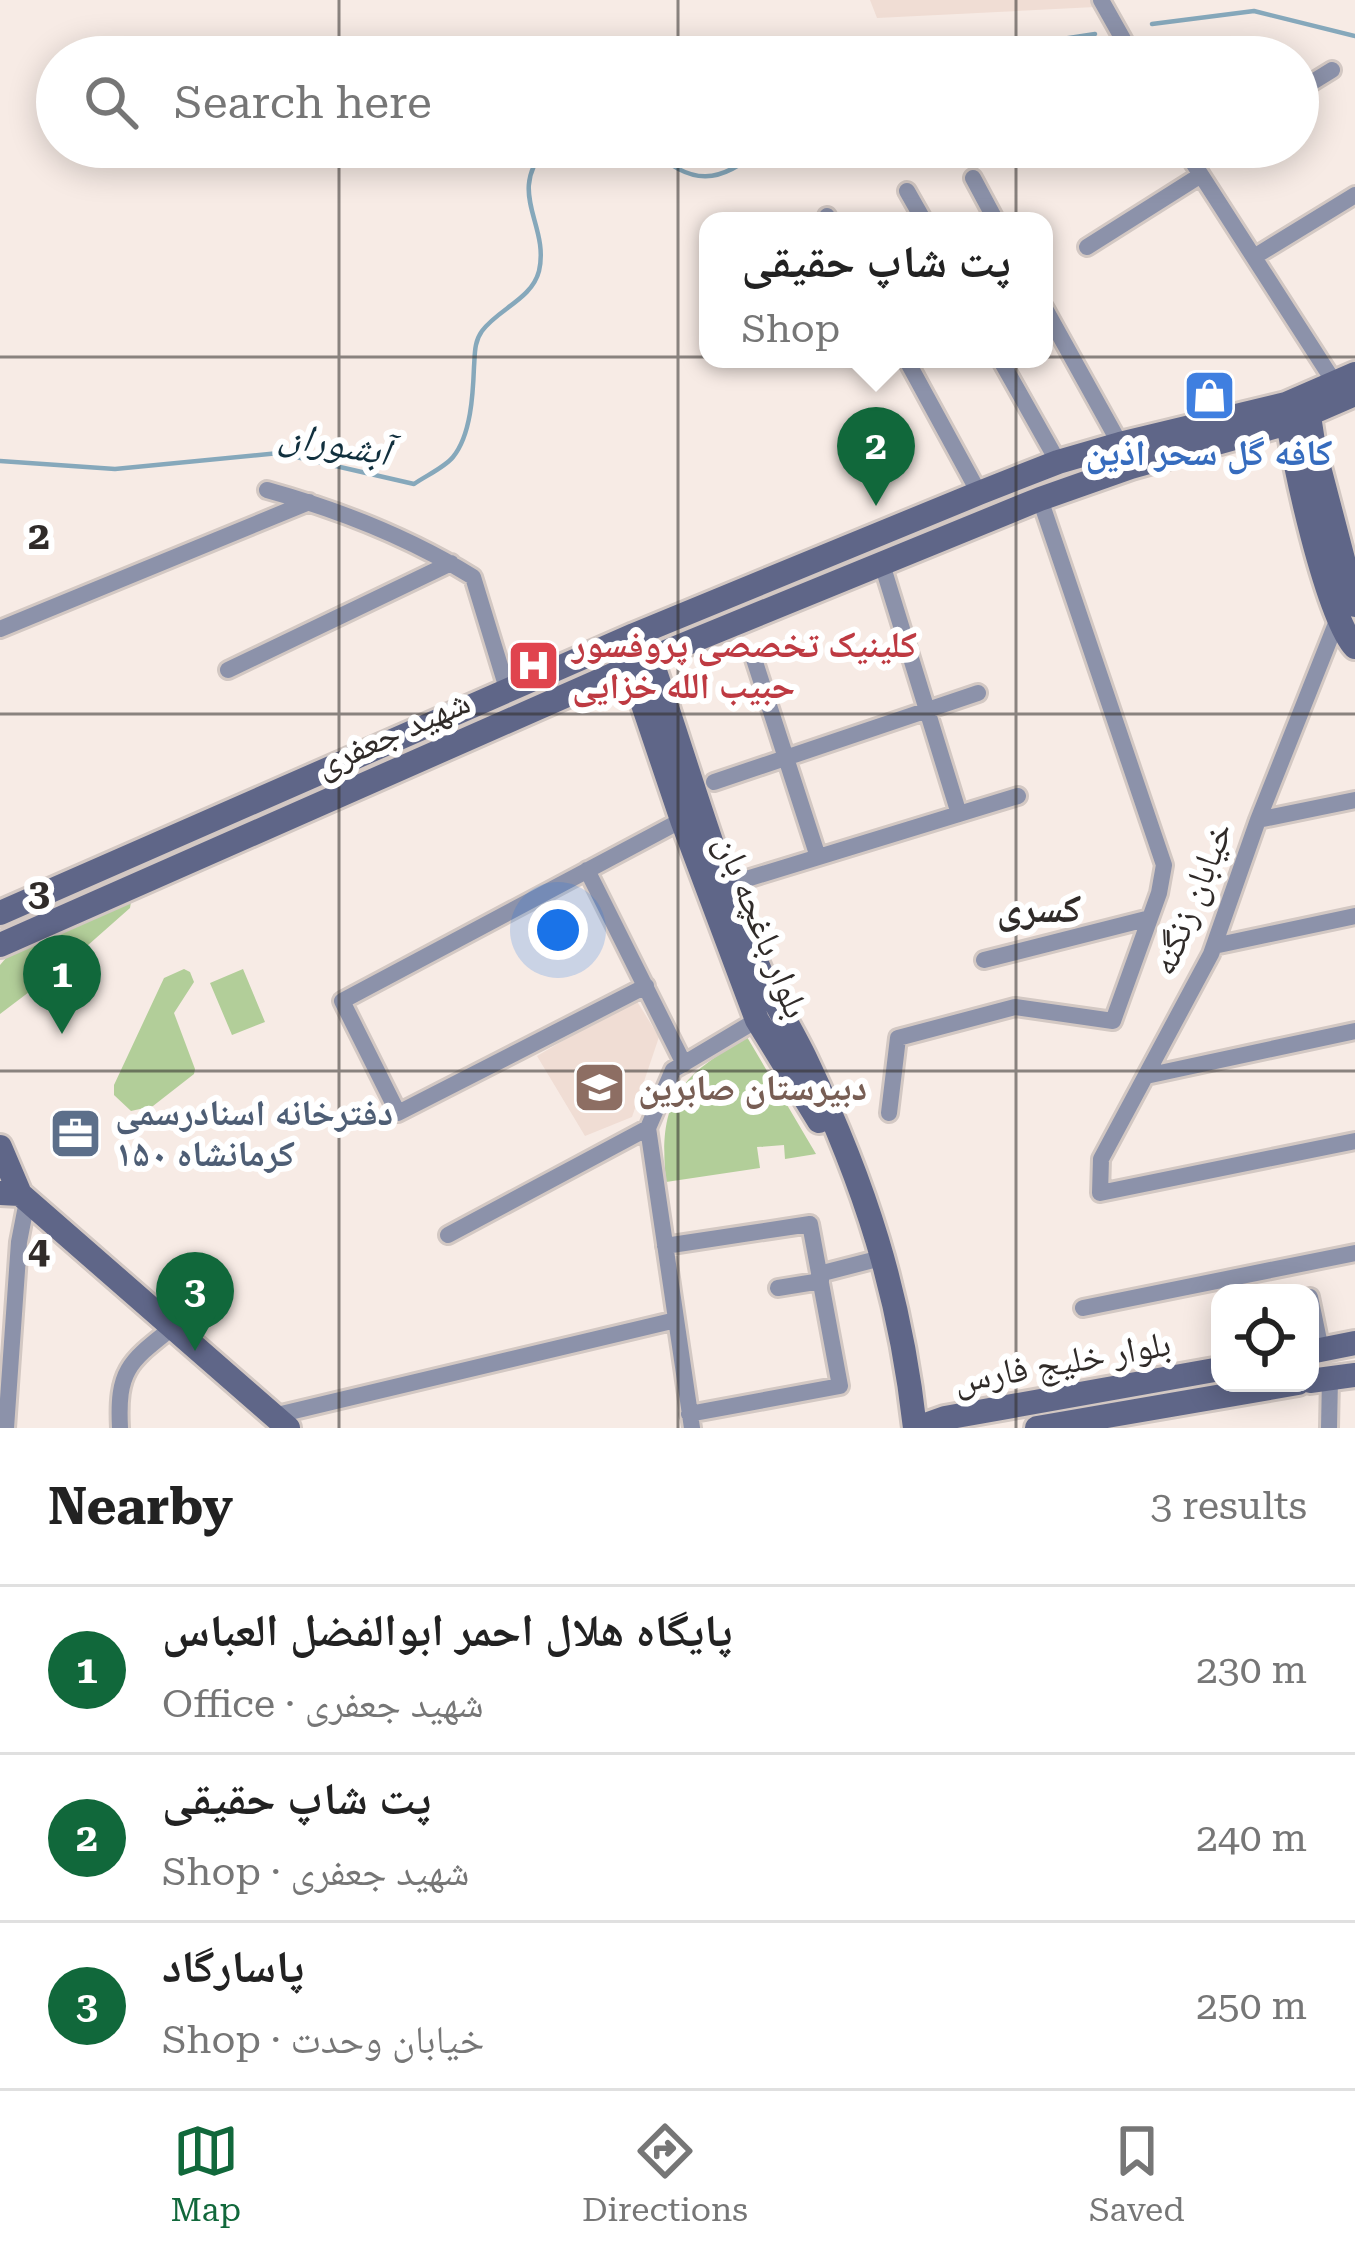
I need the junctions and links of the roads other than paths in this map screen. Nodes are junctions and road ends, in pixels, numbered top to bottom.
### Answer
1 (1102, 0) edge
2 (1122, 36) edge
3 (1331, 70) dead end
4 (1319, 78) edge
5 (1196, 168) edge
6 (1201, 175) junction
7 (973, 178) dead end
8 (907, 191) dead end
9 (1355, 195) edge
10 (919, 212) edge
11 (991, 212) edge
12 (1087, 248) dead end
13 (1254, 256) junction
14 (1053, 323) edge
15 (910, 368) edge
16 (1005, 368) edge
17 (1348, 388) edge
18 (1298, 410) junction
19 (1120, 444) junction
20 (1058, 462) junction
21 (266, 490) dead end
22 (979, 493) junction
23 (1040, 499) junction
24 (310, 502) junction
25 (451, 563) junction
26 (882, 564) junction
27 (1349, 614) edge
28 (0, 629) edge
29 (632, 637) junction
30 (1355, 647) edge
31 (753, 656) dead end
32 (228, 670) dead end
33 (644, 673) junction
34 (508, 692) junction
35 (978, 693) dead end
36 (927, 710) junction
37 (786, 758) junction
38 (714, 782) dead end
39 (1018, 796) dead end
40 (1355, 800) edge
41 (959, 814) junction
42 (682, 820) junction
43 (1258, 820) junction
44 (818, 857) junction
45 (586, 870) junction
46 (728, 885) junction
47 (0, 913) edge
48 (1355, 916) edge
49 (1150, 918) junction
50 (0, 945) edge
51 (1214, 946) junction
52 (984, 960) dead end
53 (646, 986) junction
54 (757, 1020) junction
55 (1355, 1031) edge
56 (684, 1064) junction
57 (1146, 1076) junction
58 (889, 1113) dead end
59 (648, 1128) junction
60 (1355, 1141) edge
61 (0, 1147) edge
62 (865, 1195) junction
63 (16, 1196) edge
64 (448, 1235) dead end
65 (665, 1246) junction
66 (1355, 1253) edge
67 (885, 1257) junction
68 (1303, 1263) junction
69 (820, 1277) junction
70 (1308, 1284) edge
71 (778, 1288) dead end
72 (1083, 1308) dead end
73 (676, 1320) junction
74 (172, 1328) junction
75 (1355, 1343) edge
76 (1319, 1350) edge
77 (1211, 1371) edge
78 (5, 1372) edge
79 (1332, 1378) edge
80 (1246, 1392) edge
81 (690, 1421) edge
82 (281, 1422) edge
83 (6, 1428) edge
84 (120, 1428) edge
85 (916, 1428) edge
86 (1037, 1428) edge
87 (1329, 1428) edge

1 - 2 street
3 - 4 street
5 - 6 street
6 - 12 street
6 - 13 street
7 - 11 street
8 - 10 street
9 - 13 street
13 - 17 street
14 - 19 street
15 - 22 street
16 - 20 street
17 - 18 main road, شهید جعفری
18 - 19 main road, شهید جعفری
18 - 23 main road, شهید جعفری
18 - 27 main road
19 - 20 main road, شهید جعفری
20 - 22 main road, شهید جعفری
21 - 24 street
22 - 29 main road, شهید جعفری
23 - 26 main road, شهید جعفری
23 - 49 street
24 - 25 street
24 - 28 street
25 - 32 street
25 - 34 street
26 - 33 main road, شهید جعفری
26 - 36 street
27 - 30 main road
27 - 43 street, خیابان زنگنه
29 - 33 main road
29 - 34 main road, شهید جعفری
31 - 37 street
33 - 42 main road, بلوار باغچه بان
33 - 46 main road, بلوار باغچه بان
33 - 50 main road, شهید جعفری
34 - 47 main road, شهید جعفری
35 - 36 street
36 - 37 street
36 - 41 street
37 - 38 street
37 - 44 street
39 - 41 street
40 - 43 street
41 - 44 street
42 - 45 street
42 - 54 main road, بلوار باغچه بان
43 - 51 street, خیابان زنگنه
44 - 46 street
45 - 53 street
45 - 53 street
46 - 62 main road, بلوار باغچه بان
48 - 51 street
49 - 52 street
49 - 58 street
51 - 57 street, خیابان زنگنه
53 - 56 street
54 - 56 street
54 - 62 main road, بلوار باغچه بان
55 - 57 street
56 - 59 street
57 - 60 street, خیابان زنگنه
59 - 64 street
59 - 65 street
61 - 63 main road
62 - 67 main road, بلوار باغچه بان
63 - 74 main road
63 - 78 street
65 - 69 street
65 - 73 street
66 - 68 street
67 - 69 street
67 - 85 main road, بلوار باغچه بان
68 - 70 street
68 - 72 street
69 - 71 street
69 - 81 street
73 - 81 street
73 - 82 street
74 - 82 main road
74 - 84 street
75 - 76 main road
77 - 85 main road, بلوار خلیج فارس
78 - 83 street
79 - 87 street
80 - 86 main road, بلوار خلیج فارس

